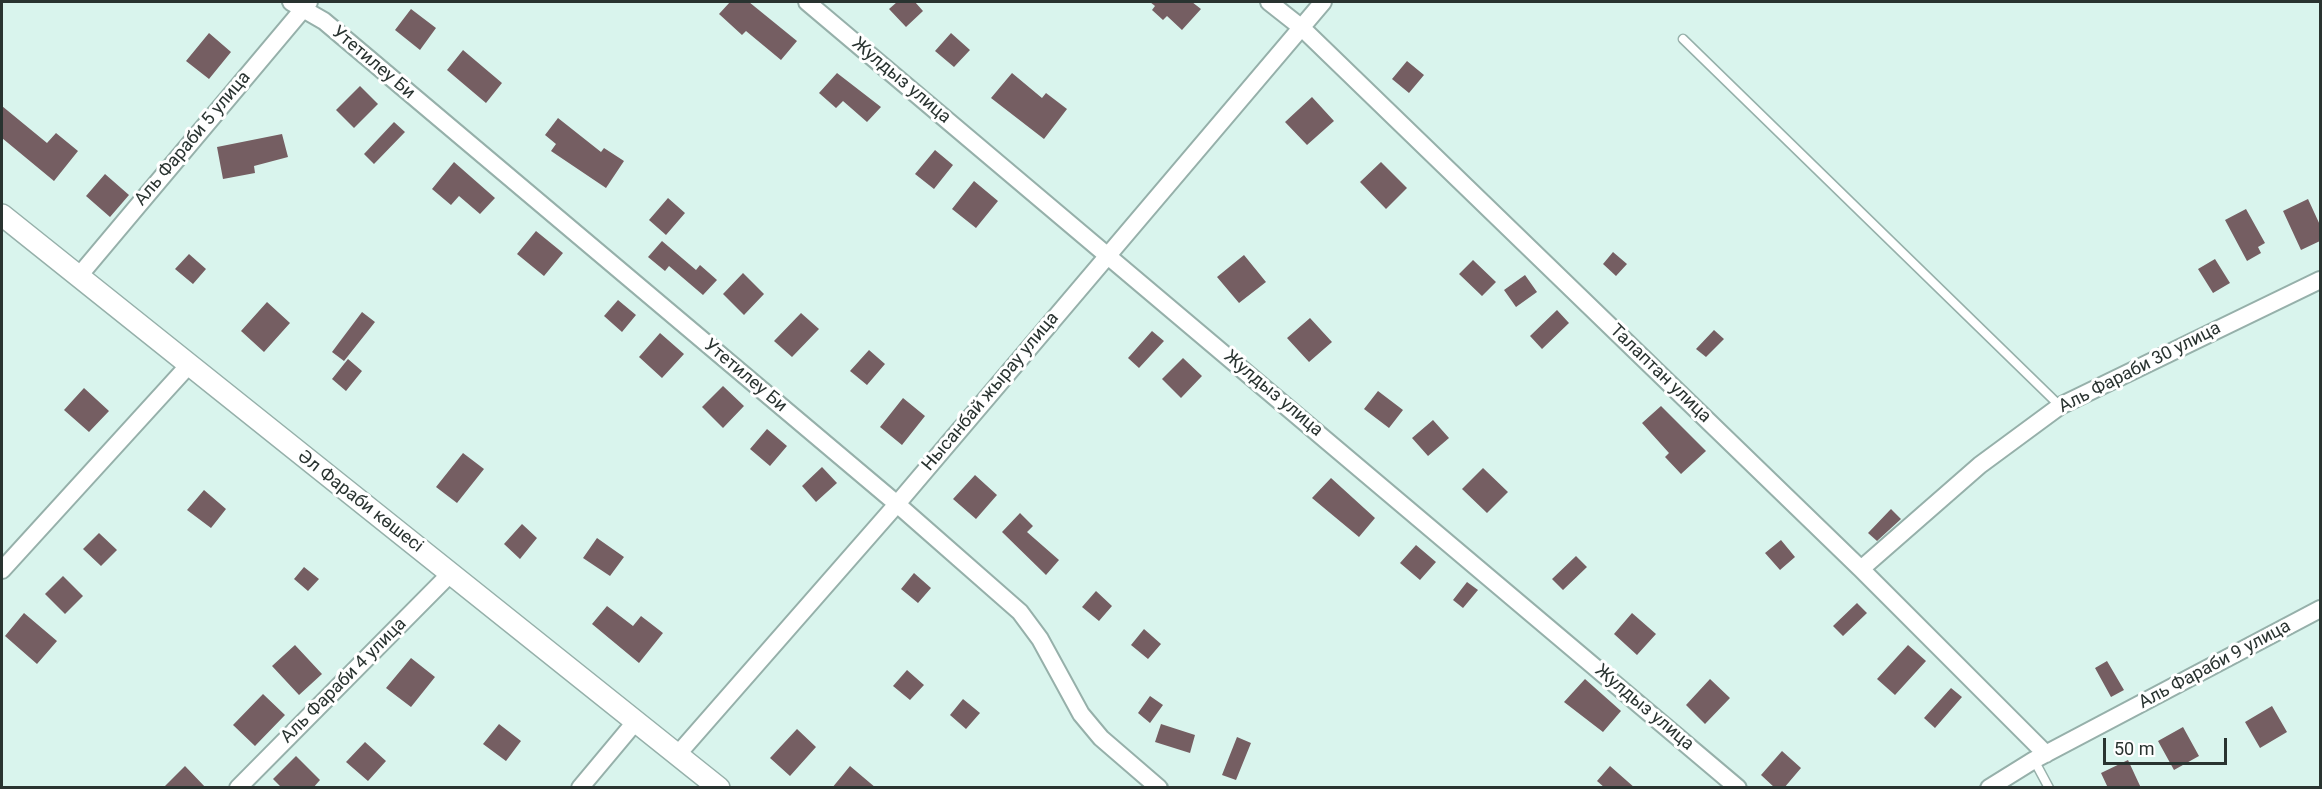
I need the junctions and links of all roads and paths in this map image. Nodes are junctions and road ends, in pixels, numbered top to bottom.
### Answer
1 (807, 2) edge
2 (1269, 2) edge
3 (1323, 2) edge
4 (300, 4) edge
5 (1302, 28) junction
6 (1683, 39) dead end
7 (2, 215) edge
8 (1107, 254) junction
9 (78, 277) junction
10 (2320, 280) edge
11 (188, 366) junction
12 (2060, 406) junction
13 (897, 504) junction
14 (1861, 569) junction
15 (2, 570) edge
16 (450, 573) junction
17 (2320, 609) edge
18 (636, 721) junction
19 (678, 754) junction
20 (2040, 757) junction
21 (238, 788) edge
22 (580, 788) edge
23 (719, 788) edge
24 (1160, 788) edge
25 (1738, 788) edge
26 (1989, 788) edge
27 (2049, 788) edge

1 - 8 street, Жулдыз улица
2 - 5 street, Талаптан улица
3 - 5 street, Нысанбай жырау улица
4 - 9 street, Аль Фараби 5 улица
4 - 13 street, Утетилеу Би
5 - 8 street, Нысанбай жырау улица
5 - 14 street, Талаптан улица
6 - 12 lane
7 - 9 street, Әл Фараби көшесі
8 - 13 street, Нысанбай жырау улица
8 - 25 street, Жулдыз улица
9 - 11 street, Әл Фараби көшесі
10 - 12 street, Аль Фараби 30 улица
11 - 15 street
11 - 16 street, Әл Фараби көшесі
12 - 14 street, Аль Фараби 30 улица
13 - 19 street, Нысанбай жырау улица
13 - 24 street, Утетилеу Би
14 - 20 street, Талаптан улица
16 - 18 street, Әл Фараби көшесі
16 - 21 street, Аль Фараби 4 улица
17 - 20 street, Аль Фараби 9 улица
18 - 19 street, Әл Фараби көшесі
18 - 22 street
19 - 23 street, Әл Фараби көшесі
20 - 26 street
20 - 27 lane

